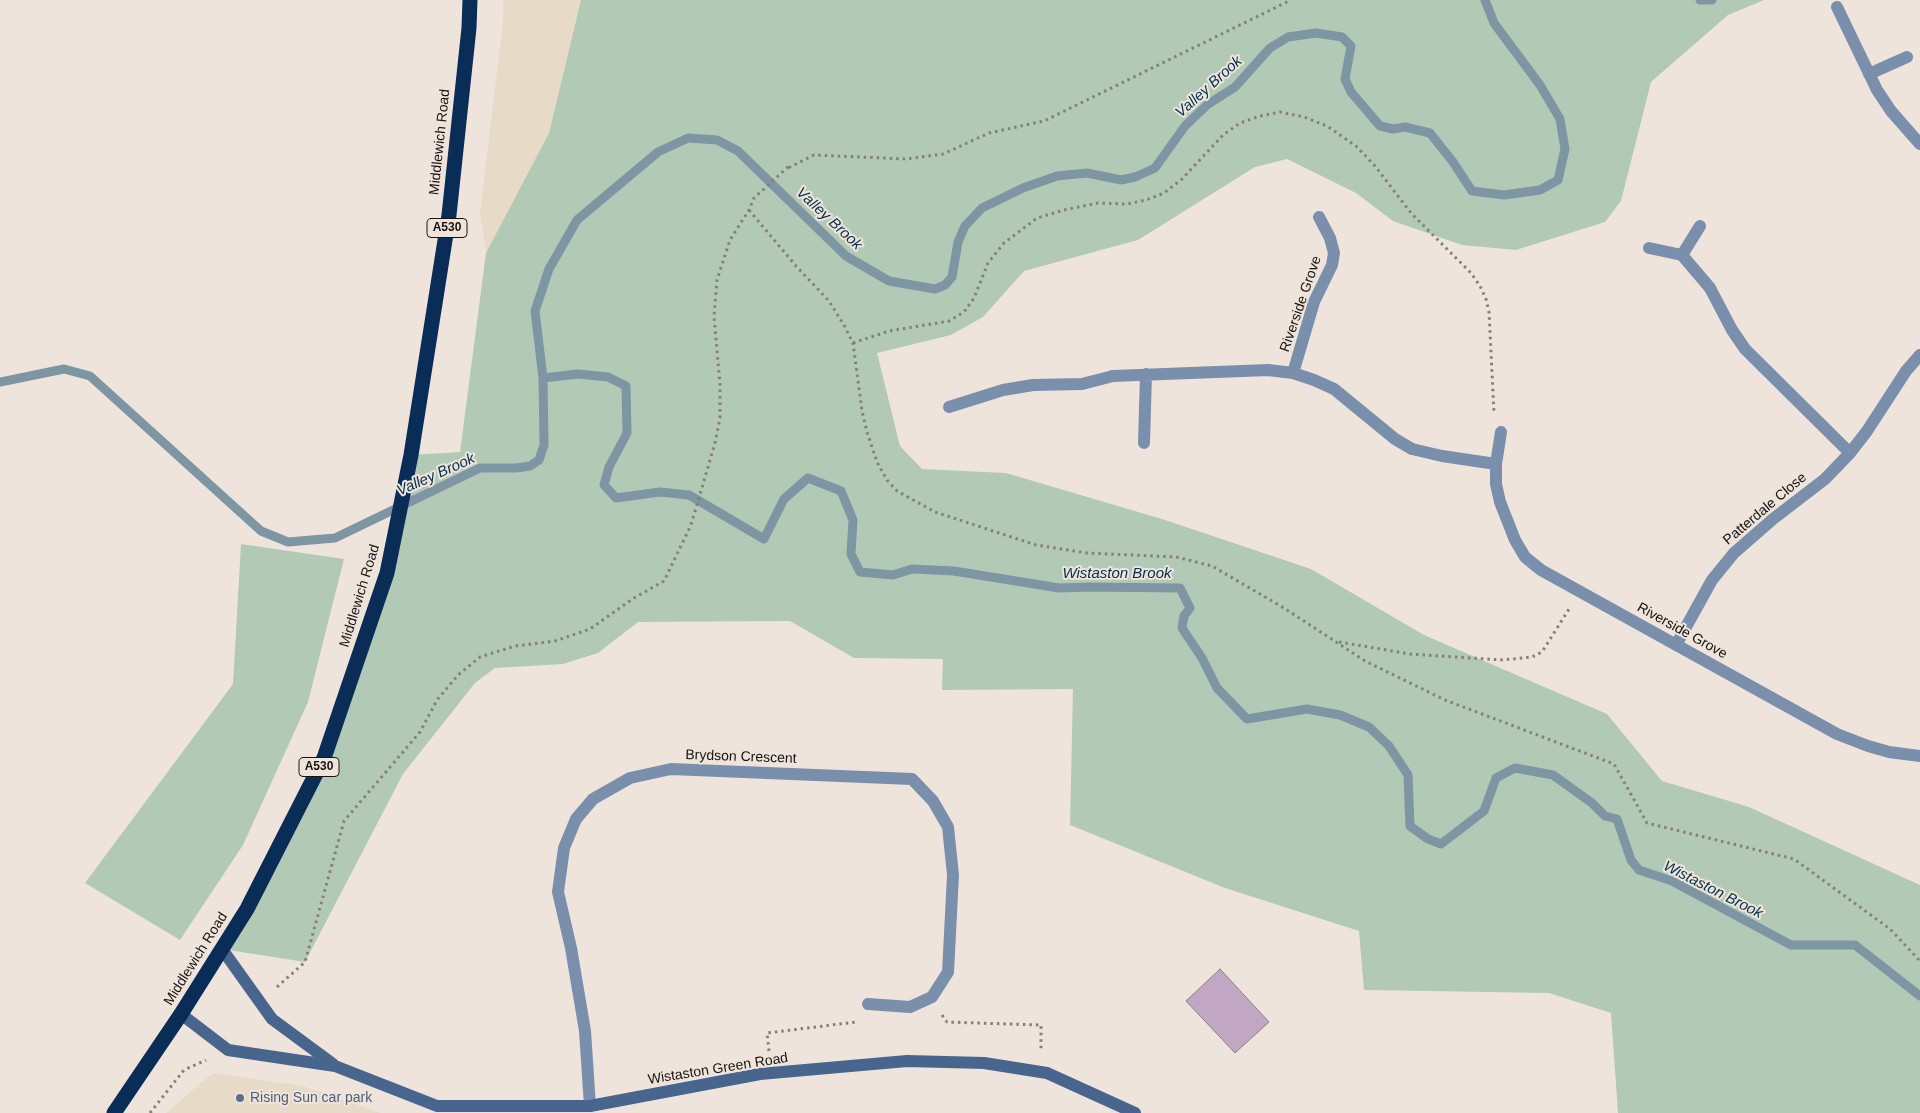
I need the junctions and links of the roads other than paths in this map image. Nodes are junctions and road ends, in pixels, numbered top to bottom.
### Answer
1 (470, 0) edge
2 (1834, 4) edge
3 (1906, 57) dead end
4 (1869, 74) junction
5 (1920, 144) edge
6 (1319, 217) dead end
7 (1700, 226) dead end
8 (1649, 248) dead end
9 (1682, 255) junction
10 (1920, 355) edge
11 (1293, 373) junction
12 (1146, 374) junction
13 (949, 407) dead end
14 (1501, 432) road end
15 (1144, 443) dead end
16 (1850, 453) junction
17 (1496, 464) junction
18 (1676, 645) junction
19 (1920, 756) edge
20 (222, 949) junction
21 (868, 1004) road end
22 (181, 1014) junction
23 (335, 1066) junction
24 (590, 1106) junction
25 (445, 1109) edge
26 (114, 1113) edge
27 (1135, 1113) edge

1 - 20 highway, Middlewich Road / A530
2 - 4 street
3 - 4 street
4 - 5 street
6 - 11 street, Riverside Grove
7 - 9 street
8 - 9 street
9 - 16 street
10 - 16 street, Patterdale Close
11 - 12 street, Riverside Grove
11 - 17 street, Riverside Grove
12 - 13 street, Riverside Grove
12 - 15 street
14 - 17 street, Riverside Grove
16 - 18 street, Patterdale Close
17 - 18 street, Riverside Grove
18 - 19 street, Riverside Grove
20 - 22 highway, Middlewich Road / A530
20 - 23 street, Wistaston Green Road
21 - 24 street, Brydson Crescent
22 - 23 street, Wistaston Green Road
22 - 26 highway, Middlewich Road / A530
23 - 25 street, Wistaston Green Road
24 - 25 street, Wistaston Green Road
24 - 27 street, Wistaston Green Road

